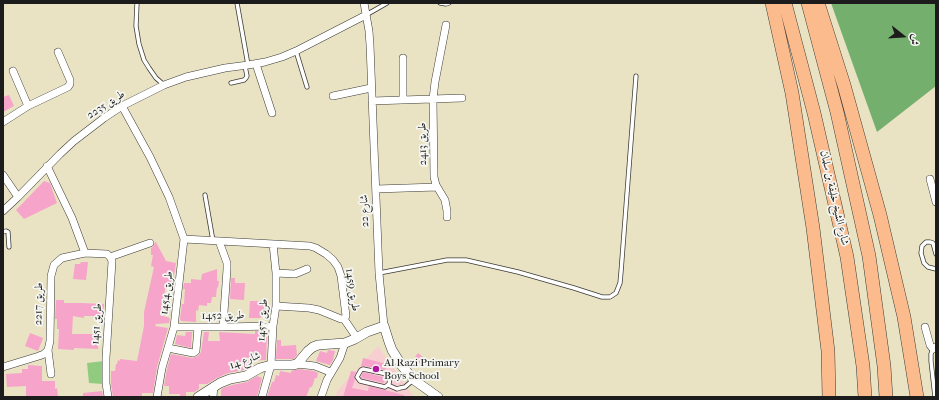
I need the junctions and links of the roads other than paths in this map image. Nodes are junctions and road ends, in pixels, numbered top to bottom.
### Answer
1 (137, 3) edge
2 (237, 3) edge
3 (364, 3) edge
4 (387, 3) edge
5 (440, 3) edge
6 (449, 3) edge
7 (772, 3) edge
8 (785, 3) edge
9 (808, 3) edge
10 (818, 3) edge
11 (366, 15) junction
12 (446, 24) dead end
13 (296, 51) junction
14 (58, 52) dead end
15 (402, 58) dead end
16 (256, 64) junction
17 (247, 66) junction
18 (13, 71) dead end
19 (636, 76) dead end
20 (231, 83) dead end
21 (164, 85) junction
22 (307, 87) dead end
23 (371, 88) junction
24 (333, 96) dead end
25 (462, 98) dead end
26 (403, 99) junction
27 (433, 99) junction
28 (372, 101) junction
29 (28, 106) junction
30 (122, 106) junction
31 (272, 114) dead end
32 (3, 122) edge
33 (47, 166) junction
34 (3, 175) edge
35 (930, 179) dead end
36 (437, 187) junction
37 (376, 189) junction
38 (205, 195) dead end
39 (18, 197) junction
40 (936, 202) edge
41 (3, 211) edge
42 (447, 217) dead end
43 (3, 232) edge
44 (184, 239) junction
45 (216, 241) junction
46 (150, 243) dead end
47 (273, 244) junction
48 (8, 247) dead end
49 (85, 253) junction
50 (936, 254) edge
51 (108, 256) junction
52 (936, 268) edge
53 (307, 269) dead end
54 (276, 273) junction
55 (380, 273) junction
56 (276, 306) junction
57 (344, 319) junction
58 (273, 326) junction
59 (384, 326) junction
60 (174, 327) junction
61 (198, 327) junction
62 (223, 327) junction
63 (925, 327) dead end
64 (357, 338) junction
65 (345, 343) junction
66 (168, 348) junction
67 (935, 348) edge
68 (48, 350) junction
69 (297, 364) junction
70 (271, 365) junction
71 (3, 367) edge
72 (330, 372) junction
73 (52, 374) dead end
74 (414, 380) junction
75 (388, 385) junction
76 (214, 386) junction
77 (108, 397) edge
78 (158, 397) edge
79 (198, 397) edge
80 (213, 397) edge
81 (262, 397) edge
82 (321, 397) edge
83 (438, 397) edge
84 (829, 397) edge
85 (865, 397) edge
86 (886, 397) edge
87 (916, 397) edge
88 (935, 397) edge

1 - 21 lane
2 - 17 lane
3 - 11 street, شارع 22
4 - 11 lane
5 - 6 lane
7 - 84 highway
8 - 85 highway, شارع الشيخ خليفة بن سلمان
9 - 86 highway, شارع الشيخ خليفة بن سلمان
10 - 87 highway
11 - 13 street, طريق 2235
11 - 23 street, شارع 22
12 - 27 street, طريق 2413
13 - 16 street, طريق 2235
13 - 22 lane
14 - 29 street
15 - 26 street
16 - 17 street, طريق 2235
16 - 31 street
17 - 20 lane
17 - 21 street, طريق 2235
18 - 29 street
19 - 55 lane
21 - 30 street, طريق 2235
23 - 24 street
23 - 28 street, شارع 22
25 - 27 street
26 - 27 street
26 - 28 street
27 - 36 street, طريق 2413
28 - 37 street, شارع 22
29 - 32 street
30 - 33 street, طريق 2235
30 - 44 street
33 - 39 street, طريق 2235
33 - 49 street
34 - 39 street
35 - 40 street
36 - 37 street
36 - 42 street, طريق 2413
37 - 55 street, شارع 22
38 - 45 lane
39 - 41 street, طريق 2235
43 - 48 lane
44 - 45 street, طريق 1459
44 - 60 street, طريق 1454
45 - 47 street, طريق 1459
45 - 62 street
46 - 51 street
47 - 54 street, طريق 1457
47 - 57 street, طريق 1459
49 - 51 street, طريق 2217
49 - 68 street, طريق 2217
50 - 52 lane
51 - 77 street, طريق 1451
53 - 54 street
54 - 56 street, طريق 1457
55 - 59 street, شارع 22
56 - 57 street, طريق 1459
56 - 58 street, طريق 1457
57 - 64 street
58 - 62 street, طريق 1452
58 - 70 street, طريق 1457
59 - 64 street
59 - 74 street, شارع 22
60 - 61 street, طريق 1452
60 - 66 street, طريق 1454
61 - 62 street, طريق 1452
61 - 66 street
63 - 67 street
64 - 65 street
65 - 69 street
65 - 72 street
66 - 78 street, طريق 1454
67 - 88 lane
68 - 71 street
68 - 73 street
69 - 70 street, شارع 14
69 - 72 street
70 - 76 street, شارع 14
70 - 81 street, طريق 1457
72 - 82 street
74 - 75 lane
74 - 83 street, شارع 22
75 - 75 lane
76 - 79 street, شارع 14
76 - 80 street

